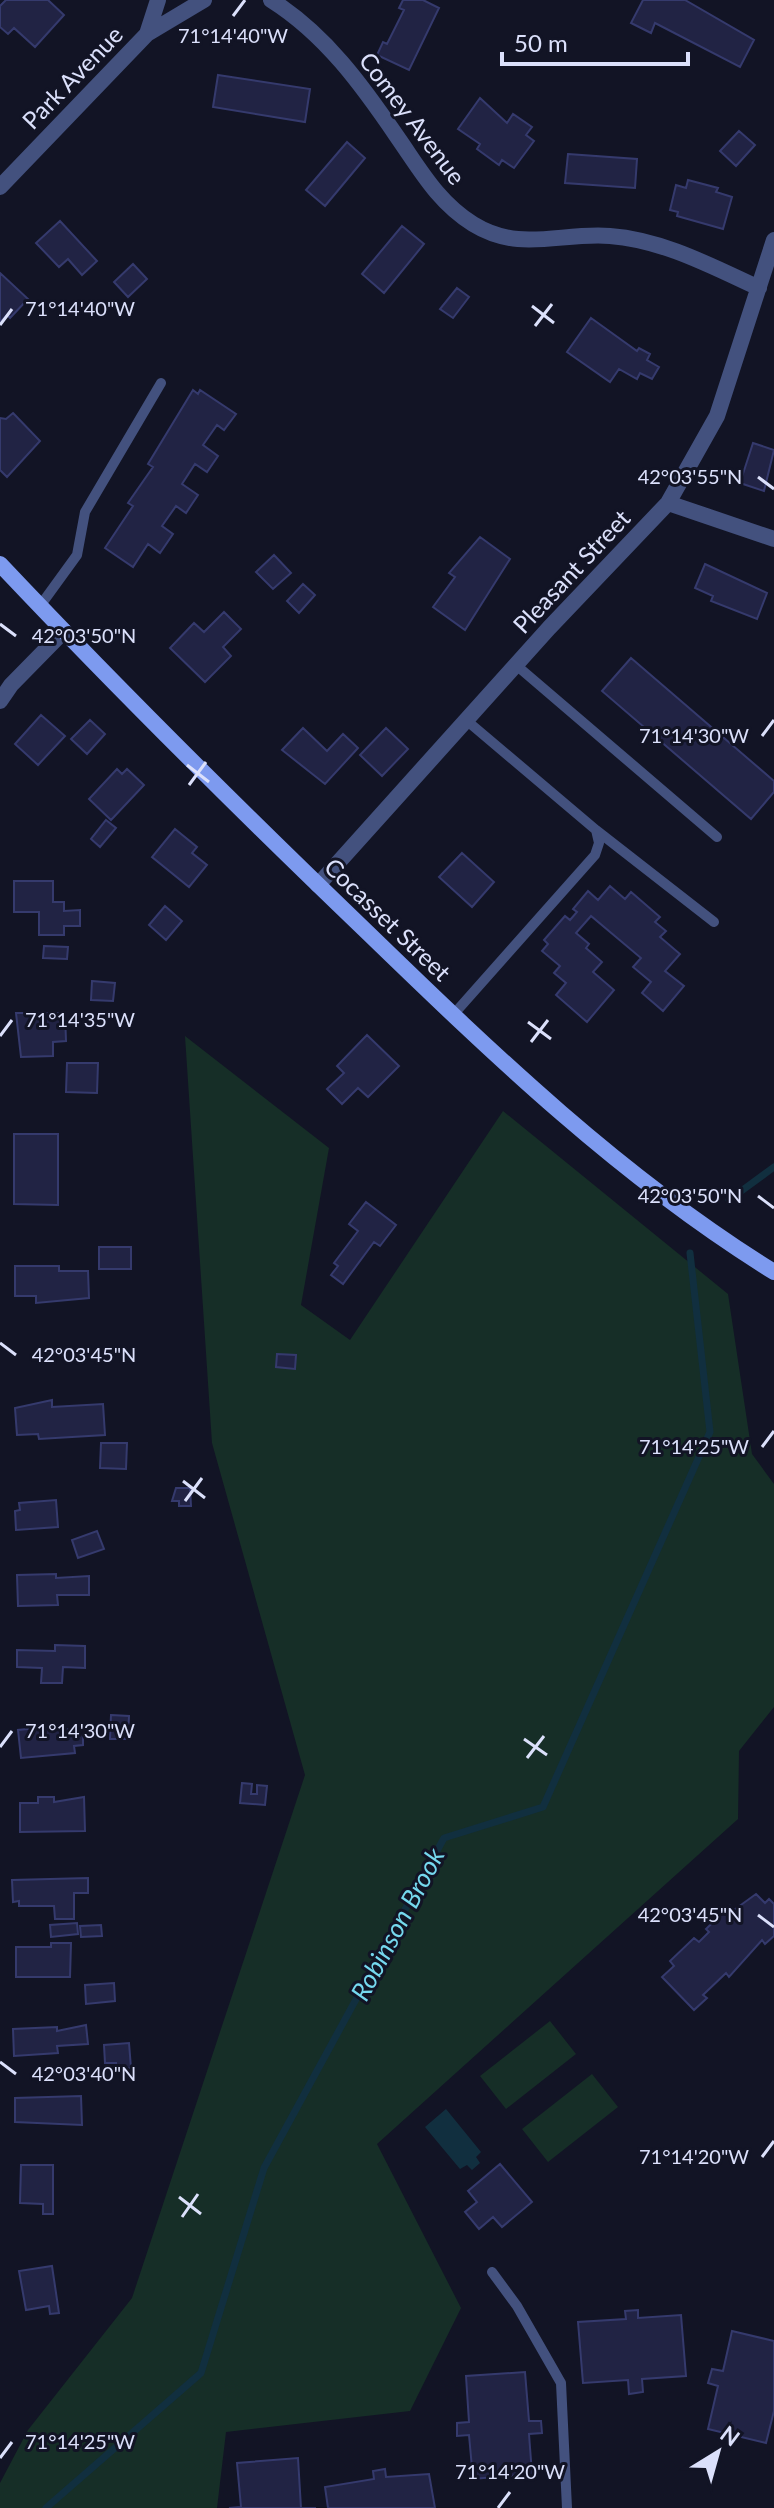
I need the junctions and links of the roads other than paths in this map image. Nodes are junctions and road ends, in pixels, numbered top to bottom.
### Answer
1 (158, 0) edge
2 (204, 0) edge
3 (271, 0) edge
4 (147, 34) junction
5 (0, 187) edge
6 (774, 240) edge
7 (759, 288) junction
8 (161, 383) dead end
9 (668, 503) junction
10 (774, 539) edge
11 (0, 564) edge
12 (40, 606) junction
13 (64, 631) junction
14 (516, 665) junction
15 (0, 701) edge
16 (466, 720) junction
17 (596, 830) junction
18 (717, 837) dead end
19 (318, 885) junction
20 (714, 922) dead end
21 (453, 1015) junction
22 (774, 1272) edge
23 (492, 2272) dead end
24 (567, 2508) edge

1 - 4 street, Park Avenue
2 - 4 street, Park Avenue
3 - 7 street, Comey Avenue
4 - 5 street, Park Avenue
6 - 7 street, Pleasant Street
7 - 9 street, Pleasant Street
8 - 12 lane
9 - 10 street
9 - 14 street, Pleasant Street
11 - 12 main road, Cocasset Street
12 - 13 main road, Cocasset Street
13 - 15 street
13 - 19 main road, Cocasset Street
14 - 16 street, Pleasant Street
14 - 18 lane
16 - 17 lane
16 - 19 street, Pleasant Street
17 - 20 lane
17 - 21 lane
19 - 21 main road, Cocasset Street
21 - 22 main road, Cocasset Street
23 - 24 lane

